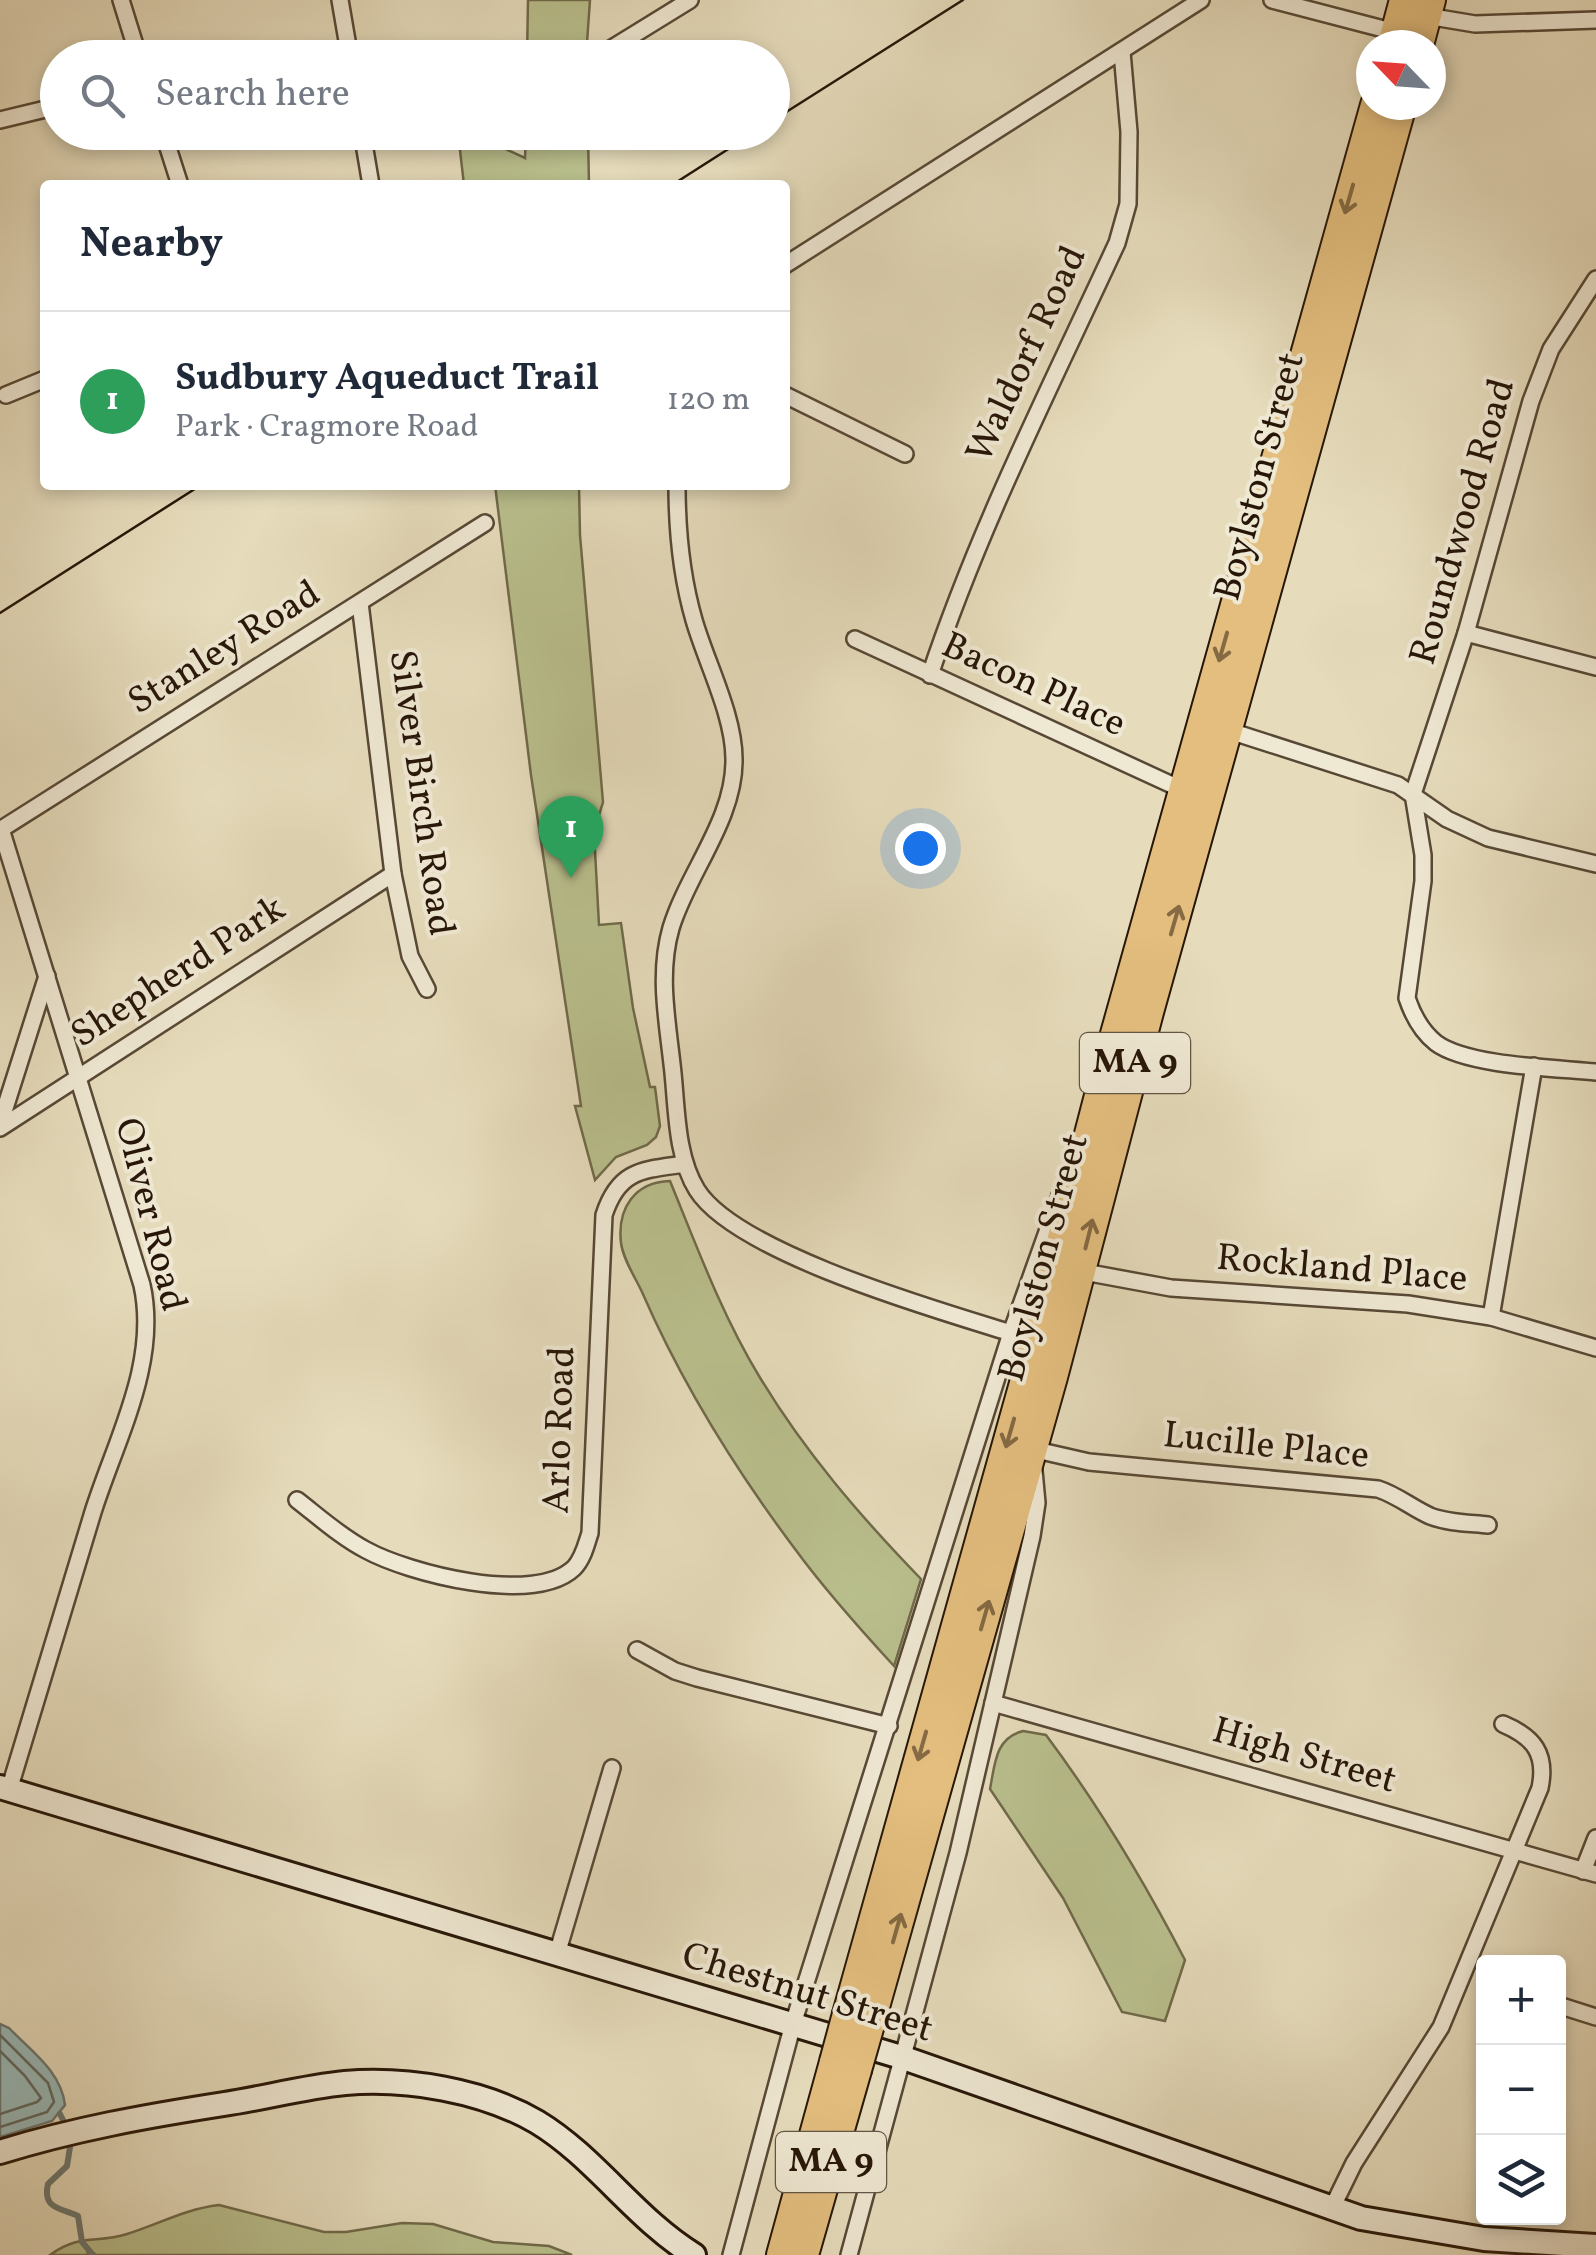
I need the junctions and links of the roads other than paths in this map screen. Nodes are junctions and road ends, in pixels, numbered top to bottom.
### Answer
1 (121, 0) edge
2 (340, 0) edge
3 (690, 0) edge
4 (1202, 0) edge
5 (1272, 0) edge
6 (1421, 5) edge
7 (1596, 20) edge
8 (1367, 30) edge
9 (1408, 30) edge
10 (133, 40) edge
11 (347, 40) edge
12 (625, 40) edge
13 (1122, 52) junction
14 (40, 110) edge
15 (0, 120) edge
16 (1371, 120) edge
17 (1398, 120) edge
18 (169, 150) edge
19 (365, 150) edge
20 (178, 180) edge
21 (370, 180) edge
22 (790, 262) edge
23 (1596, 279) edge
24 (40, 381) edge
25 (6, 396) dead end
26 (790, 397) edge
27 (905, 454) dead end
28 (677, 490) edge
29 (485, 524) dead end
30 (360, 602) junction
31 (1466, 633) junction
32 (856, 639) dead end
33 (1596, 667) edge
34 (930, 675) junction
35 (1230, 731) junction
36 (1183, 790) junction
37 (1413, 794) junction
38 (1, 829) edge
39 (1596, 864) edge
40 (393, 874) junction
41 (47, 976) junction
42 (427, 988) dead end
43 (1534, 1066) junction
44 (1596, 1072) edge
45 (79, 1077) junction
46 (1098, 1096) junction
47 (0, 1126) edge
48 (685, 1164) junction
49 (1080, 1271) junction
50 (1492, 1317) junction
51 (1011, 1333) junction
52 (1596, 1348) edge
53 (1032, 1449) junction
54 (297, 1500) dead end
55 (1488, 1525) dead end
56 (637, 1650) dead end
57 (994, 1703) junction
58 (1503, 1724) dead end
59 (888, 1726) junction
60 (612, 1768) dead end
61 (5, 1788) edge
62 (1596, 1838) edge
63 (1515, 1851) junction
64 (1589, 1872) edge
65 (557, 1954) junction
66 (1466, 1973) junction
67 (1476, 1977) edge
68 (1566, 2008) edge
69 (1596, 2017) edge
70 (858, 2018) junction
71 (794, 2024) junction
72 (902, 2057) junction
73 (0, 2152) edge
74 (1332, 2208) junction
75 (1596, 2246) edge
76 (793, 2252) edge
77 (694, 2255) edge
78 (731, 2255) edge
79 (849, 2255) edge

1 - 10 street
2 - 11 street
3 - 12 street
4 - 13 street
5 - 8 street
6 - 7 street
6 - 9 highway
13 - 22 street
13 - 34 street, Waldorf Road
14 - 15 street
16 -> 36 highway, Boylston Street / MA 9
17 - 35 highway, Boylston Street / MA 9
18 - 20 street
19 - 21 street
23 - 31 street, Roundwood Road
24 - 25 street
26 - 27 street
28 - 48 street
29 - 30 street, Stanley Road
30 - 38 street, Stanley Road
30 - 40 street, Silver Birch Road
31 - 33 street
31 - 37 street, Roundwood Road
32 - 34 street, Bacon Place
34 - 36 street, Bacon Place
35 - 37 street
49 -> 35 highway, Boylston Street / MA 9
36 - 46 highway, Boylston Street / MA 9
37 - 39 street
37 - 43 street
38 - 41 street, Oliver Road
40 - 42 street, Silver Birch Road
40 - 45 street, Shepherd Park
41 - 45 street, Oliver Road
41 - 47 street
43 - 44 street
43 - 50 street
45 - 47 street, Shepherd Park
45 - 61 street, Oliver Road
46 - 51 street
46 -> 70 highway, Boylston Street / MA 9
48 - 51 street
48 - 54 street, Arlo Road
49 - 50 street, Rockland Place
49 - 53 highway, Boylston Street / MA 9
50 - 52 street, Rockland Place
51 - 59 street
53 - 55 street, Lucille Place
53 - 57 street
70 -> 53 highway, Boylston Street / MA 9
56 - 59 street
57 - 63 street, High Street
57 - 72 street
58 - 63 street
59 - 71 street
60 - 65 street
61 - 65 main road, Chestnut Street
62 - 64 street
63 - 64 street, High Street
63 - 66 street
65 - 71 main road, Chestnut Street
66 - 67 street
66 - 74 street
68 - 69 street
70 - 76 highway, Boylston Street / MA 9, bridge
71 - 72 main road, Chestnut Street
71 - 78 street
72 - 74 main road, Chestnut Street
72 - 79 street
73 - 77 main road
74 - 75 main road, Chestnut Street

